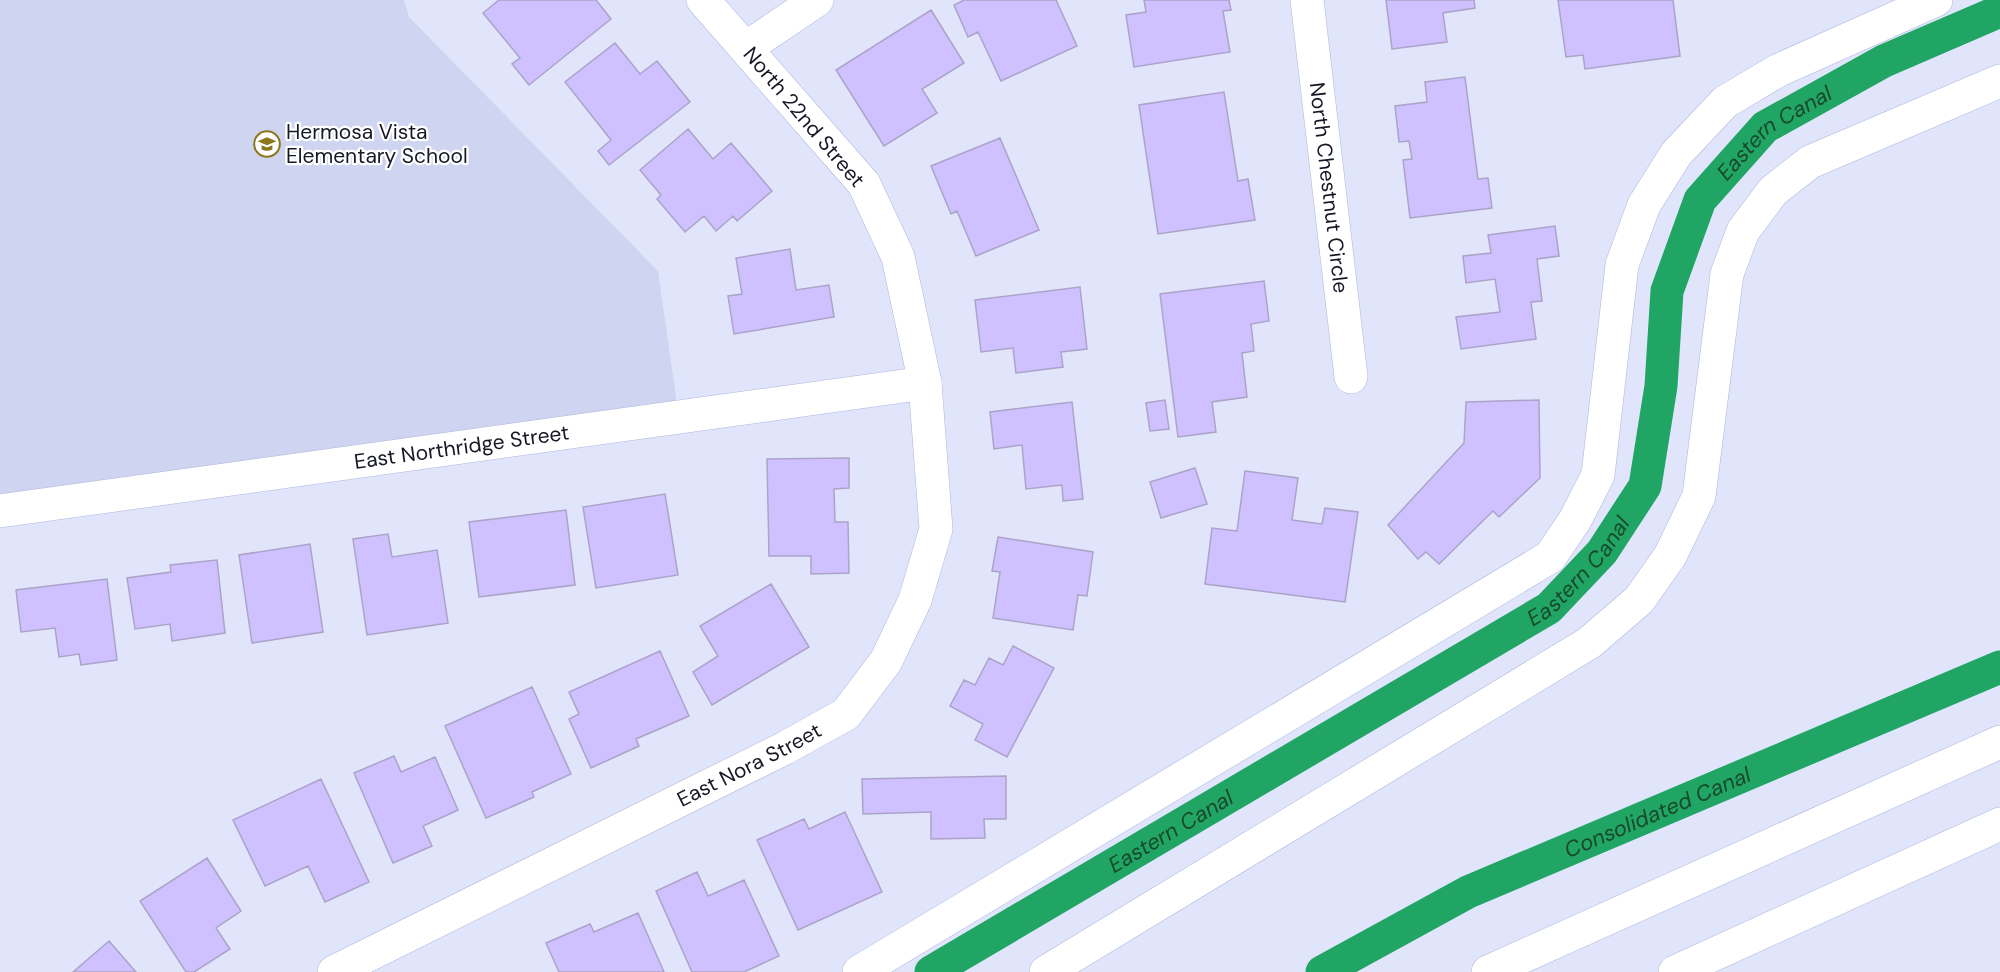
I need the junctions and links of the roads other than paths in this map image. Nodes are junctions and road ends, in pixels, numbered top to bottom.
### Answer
1 (703, 0) edge
2 (817, 0) edge
3 (1307, 0) edge
4 (1936, 0) edge
5 (746, 48) junction
6 (2000, 81) edge
7 (1352, 377) dead end
8 (925, 382) junction
9 (0, 511) edge
10 (2000, 742) edge
11 (2000, 824) edge
12 (334, 972) edge
13 (859, 972) edge
14 (1046, 972) edge
15 (1488, 972) edge
16 (1676, 972) edge

1 - 5 street, North 22nd Street
2 - 5 street
3 - 7 street, North Chestnut Circle
4 - 13 street
5 - 8 street, North 22nd Street
6 - 14 street
8 - 9 street, East Northridge Street
8 - 12 street, East Nora Street
10 - 15 street
11 - 16 street

